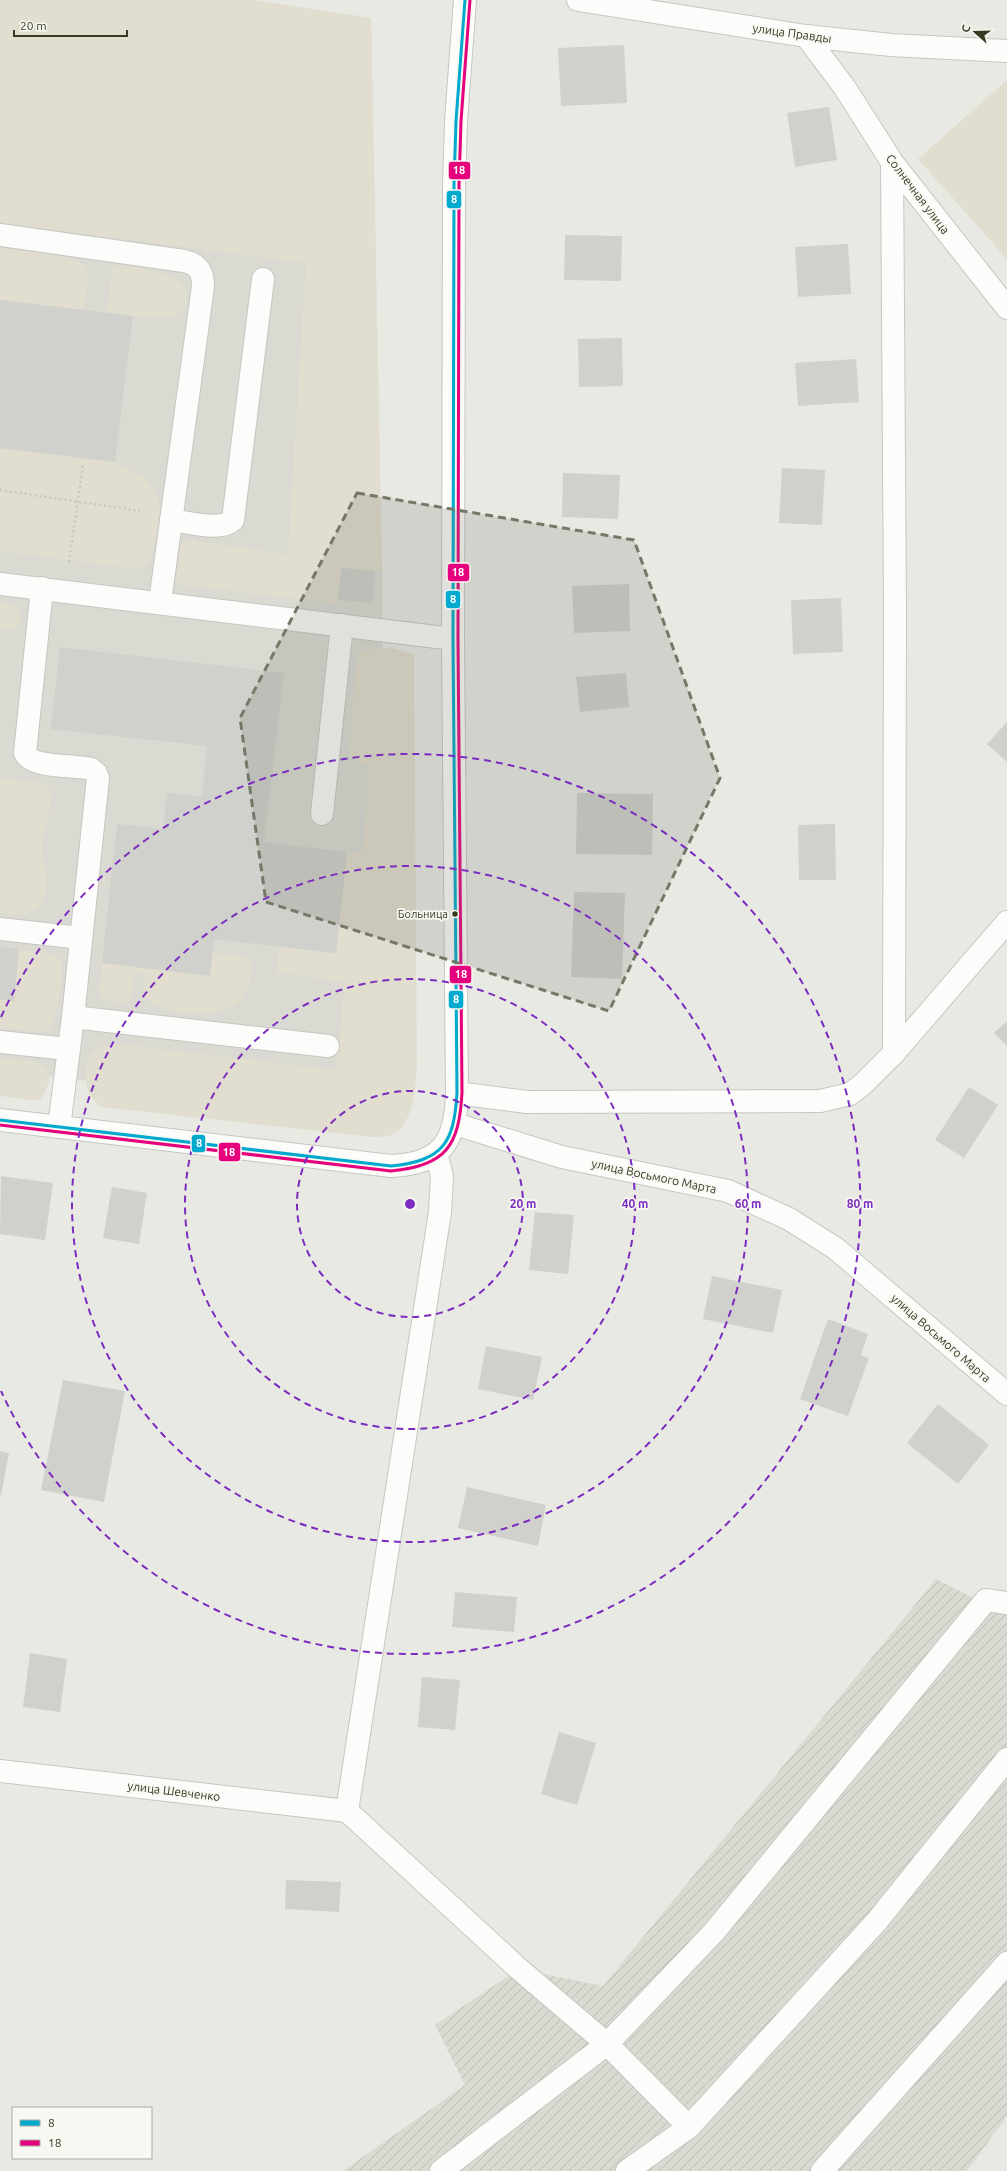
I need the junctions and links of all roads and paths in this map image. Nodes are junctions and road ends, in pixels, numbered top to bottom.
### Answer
1 (465, 0) edge
2 (578, 0) edge
3 (806, 36) junction
4 (1007, 51) edge
5 (892, 162) junction
6 (0, 235) edge
7 (263, 279) dead end
8 (1007, 308) edge
9 (83, 464) dead end
10 (0, 490) edge
11 (78, 502) junction
12 (172, 518) junction
13 (69, 565) dead end
14 (0, 584) edge
15 (42, 588) junction
16 (160, 602) junction
17 (342, 625) junction
18 (453, 639) junction
19 (322, 814) dead end
20 (1007, 922) edge
21 (0, 929) edge
22 (81, 938) junction
23 (73, 1017) junction
24 (0, 1042) edge
25 (328, 1046) dead end
26 (68, 1049) junction
27 (894, 1053) junction
28 (457, 1093) junction
29 (0, 1120) edge
30 (455, 1124) junction
31 (58, 1127) junction
32 (436, 1154) junction
33 (1007, 1394) edge
34 (1007, 1604) edge
35 (1007, 1759) edge
36 (0, 1771) edge
37 (347, 1811) junction
38 (1007, 1963) edge
39 (607, 2044) junction
40 (688, 2127) junction
41 (441, 2171) edge
42 (627, 2171) edge
43 (822, 2171) edge

1 - 18 street
2 - 3 street, улица Правды
3 - 4 street, улица Правды
3 - 5 street, Солнечная улица
5 - 8 street, Солнечная улица
5 - 27 street
6 - 12 street
7 - 12 street
9 - 11 path
10 - 11 path
11 - 12 path
11 - 13 path
12 - 16 street
14 - 15 street
15 - 16 street
15 - 22 street
16 - 17 street
17 - 18 street
17 - 19 street
18 - 28 street
20 - 27 street
21 - 22 street
22 - 23 street
23 - 25 street
23 - 26 street
24 - 26 street
26 - 31 street
27 - 28 street
28 - 30 street
29 - 31 street
30 - 32 street
30 - 33 street, улица Восьмого Марта
31 - 32 street
32 - 37 street
34 - 39 street
35 - 40 street
36 - 37 street, улица Шевченко
37 - 39 street
38 - 43 street
39 - 40 street
39 - 41 street
40 - 42 street

